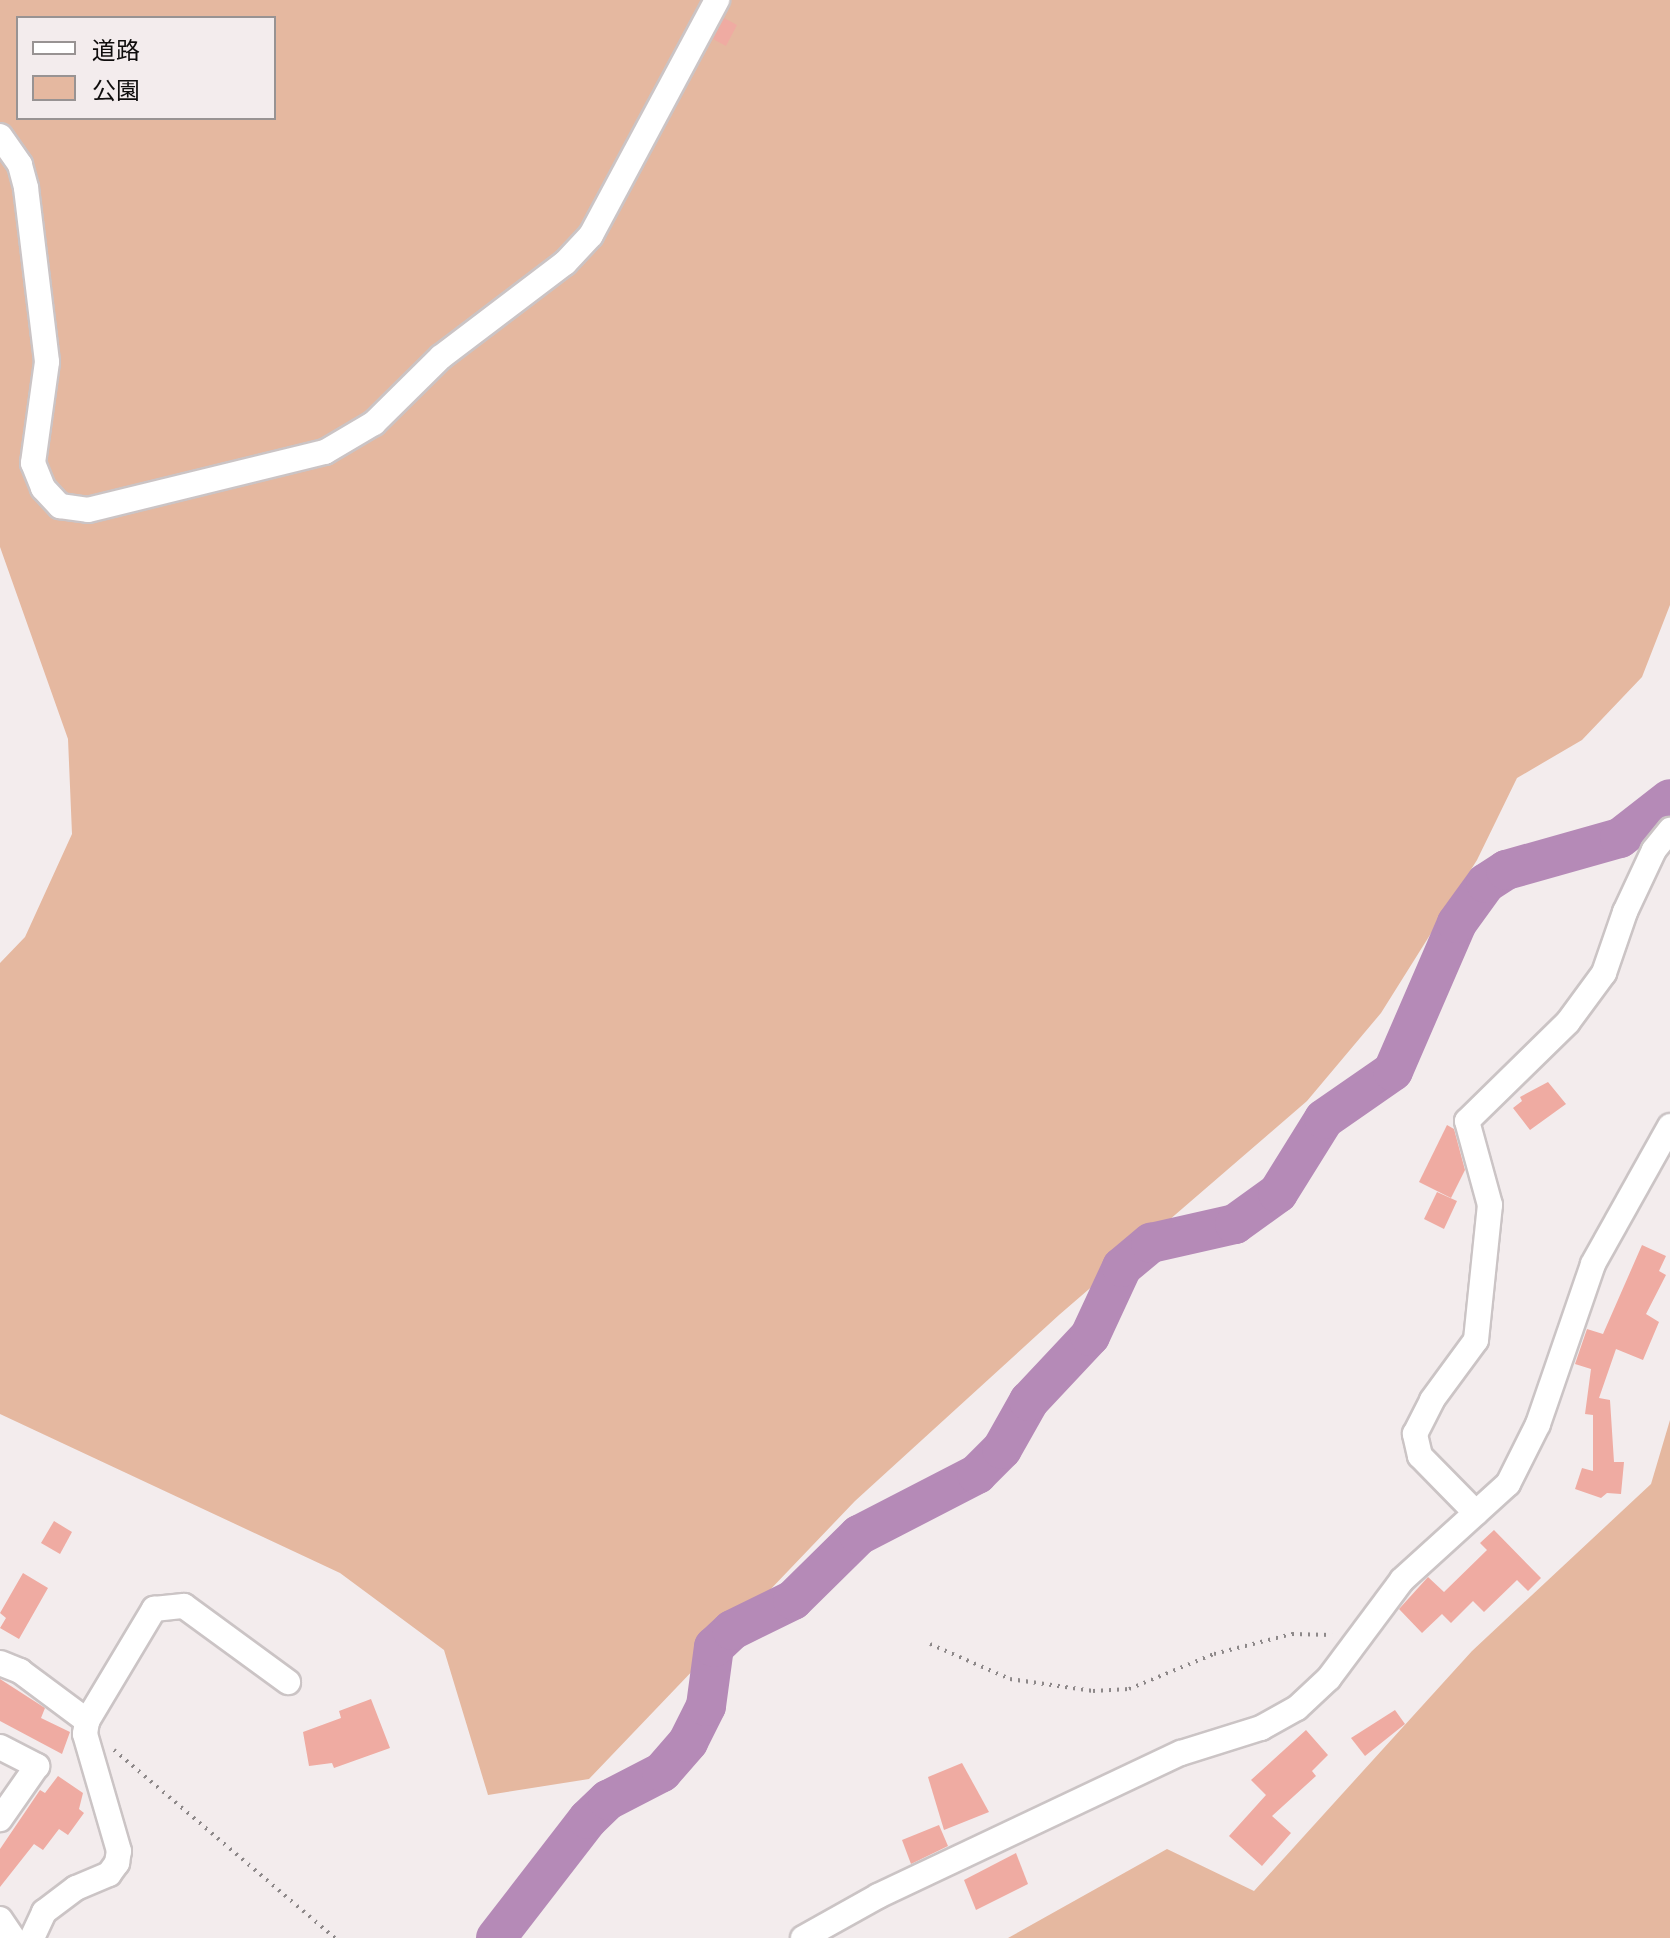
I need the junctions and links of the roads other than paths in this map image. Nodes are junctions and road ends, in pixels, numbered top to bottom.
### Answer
1 (717, 0) edge
2 (0, 136) edge
3 (1670, 830) edge
4 (1670, 1126) edge
5 (1476, 1513) junction
6 (0, 1663) edge
7 (288, 1682) dead end
8 (87, 1721) junction
9 (0, 1747) edge
10 (0, 1819) edge
11 (0, 1919) edge
12 (13, 1938) edge
13 (32, 1938) edge
14 (803, 1938) edge

1 - 2 street
3 - 5 street
4 - 5 street
5 - 14 street
6 - 8 street
7 - 8 street
8 - 13 street
9 - 10 street
11 - 12 street

